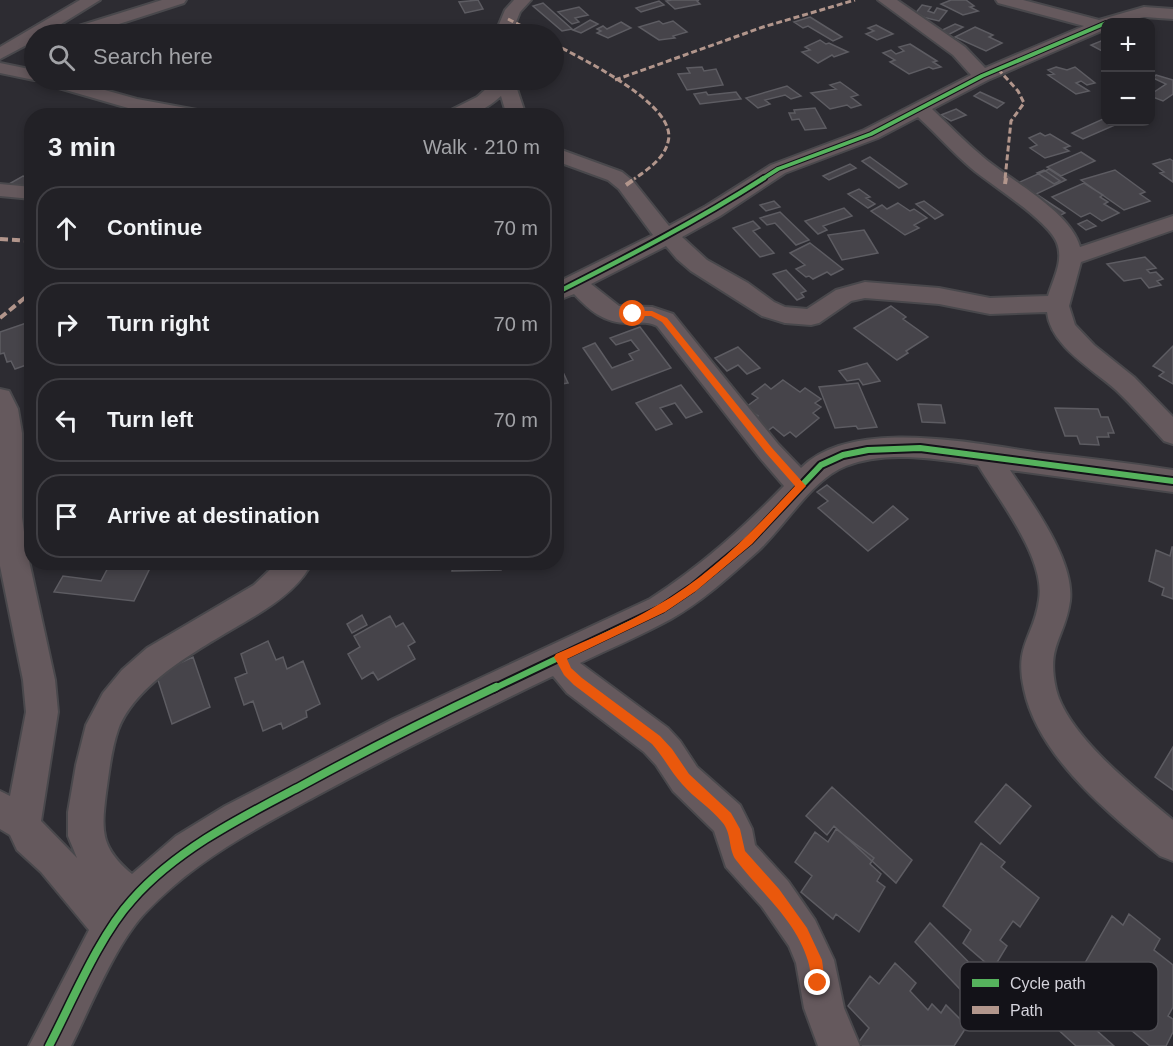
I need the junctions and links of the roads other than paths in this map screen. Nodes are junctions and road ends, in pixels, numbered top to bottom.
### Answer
1 (92, 0) edge
2 (178, 0) edge
3 (523, 0) edge
4 (886, 0) edge
5 (1006, 0) edge
6 (1153, 0) edge
7 (1173, 13) edge
8 (1124, 18) edge
9 (55, 24) edge
10 (103, 24) edge
11 (507, 24) edge
12 (1101, 24) edge
13 (1101, 25) edge
14 (24, 44) edge
15 (24, 49) edge
16 (0, 59) edge
17 (24, 70) edge
18 (982, 76) junction
19 (86, 90) edge
20 (496, 90) edge
21 (508, 90) edge
22 (157, 108) edge
23 (470, 108) edge
24 (514, 108) edge
25 (919, 108) junction
26 (564, 157) edge
27 (0, 190) edge
28 (24, 192) edge
29 (1173, 223) edge
30 (668, 236) junction
31 (1071, 258) junction
32 (566, 288) edge
33 (1057, 303) junction
34 (0, 398) edge
35 (1173, 434) edge
36 (987, 457) junction
37 (1173, 481) edge
38 (801, 486) junction
39 (12, 519) edge
40 (290, 570) edge
41 (560, 657) junction
42 (11, 816) edge
43 (1173, 843) edge
44 (132, 898) junction
45 (111, 927) junction
46 (49, 1046) edge
47 (840, 1046) edge

1 - 9 street
2 - 10 street
3 - 11 street
4 - 18 street
5 - 12 street
6 - 7 street
7 - 8 street
13 - 18 street
14 - 16 street
15 - 16 street
16 - 17 street
18 - 25 street
19 - 22 street
20 - 23 street
21 - 24 street
25 - 30 street
25 - 31 street
26 - 30 street
27 - 28 street
29 - 31 street
30 - 32 street
30 - 33 street
31 - 33 street
32 - 38 street
33 - 35 street
34 - 39 street
36 - 37 street
36 - 38 street
36 - 43 street
38 - 41 street
39 - 42 street
40 - 44 street
41 - 44 street
41 - 47 street
42 - 45 street
44 - 45 street
45 - 46 street

